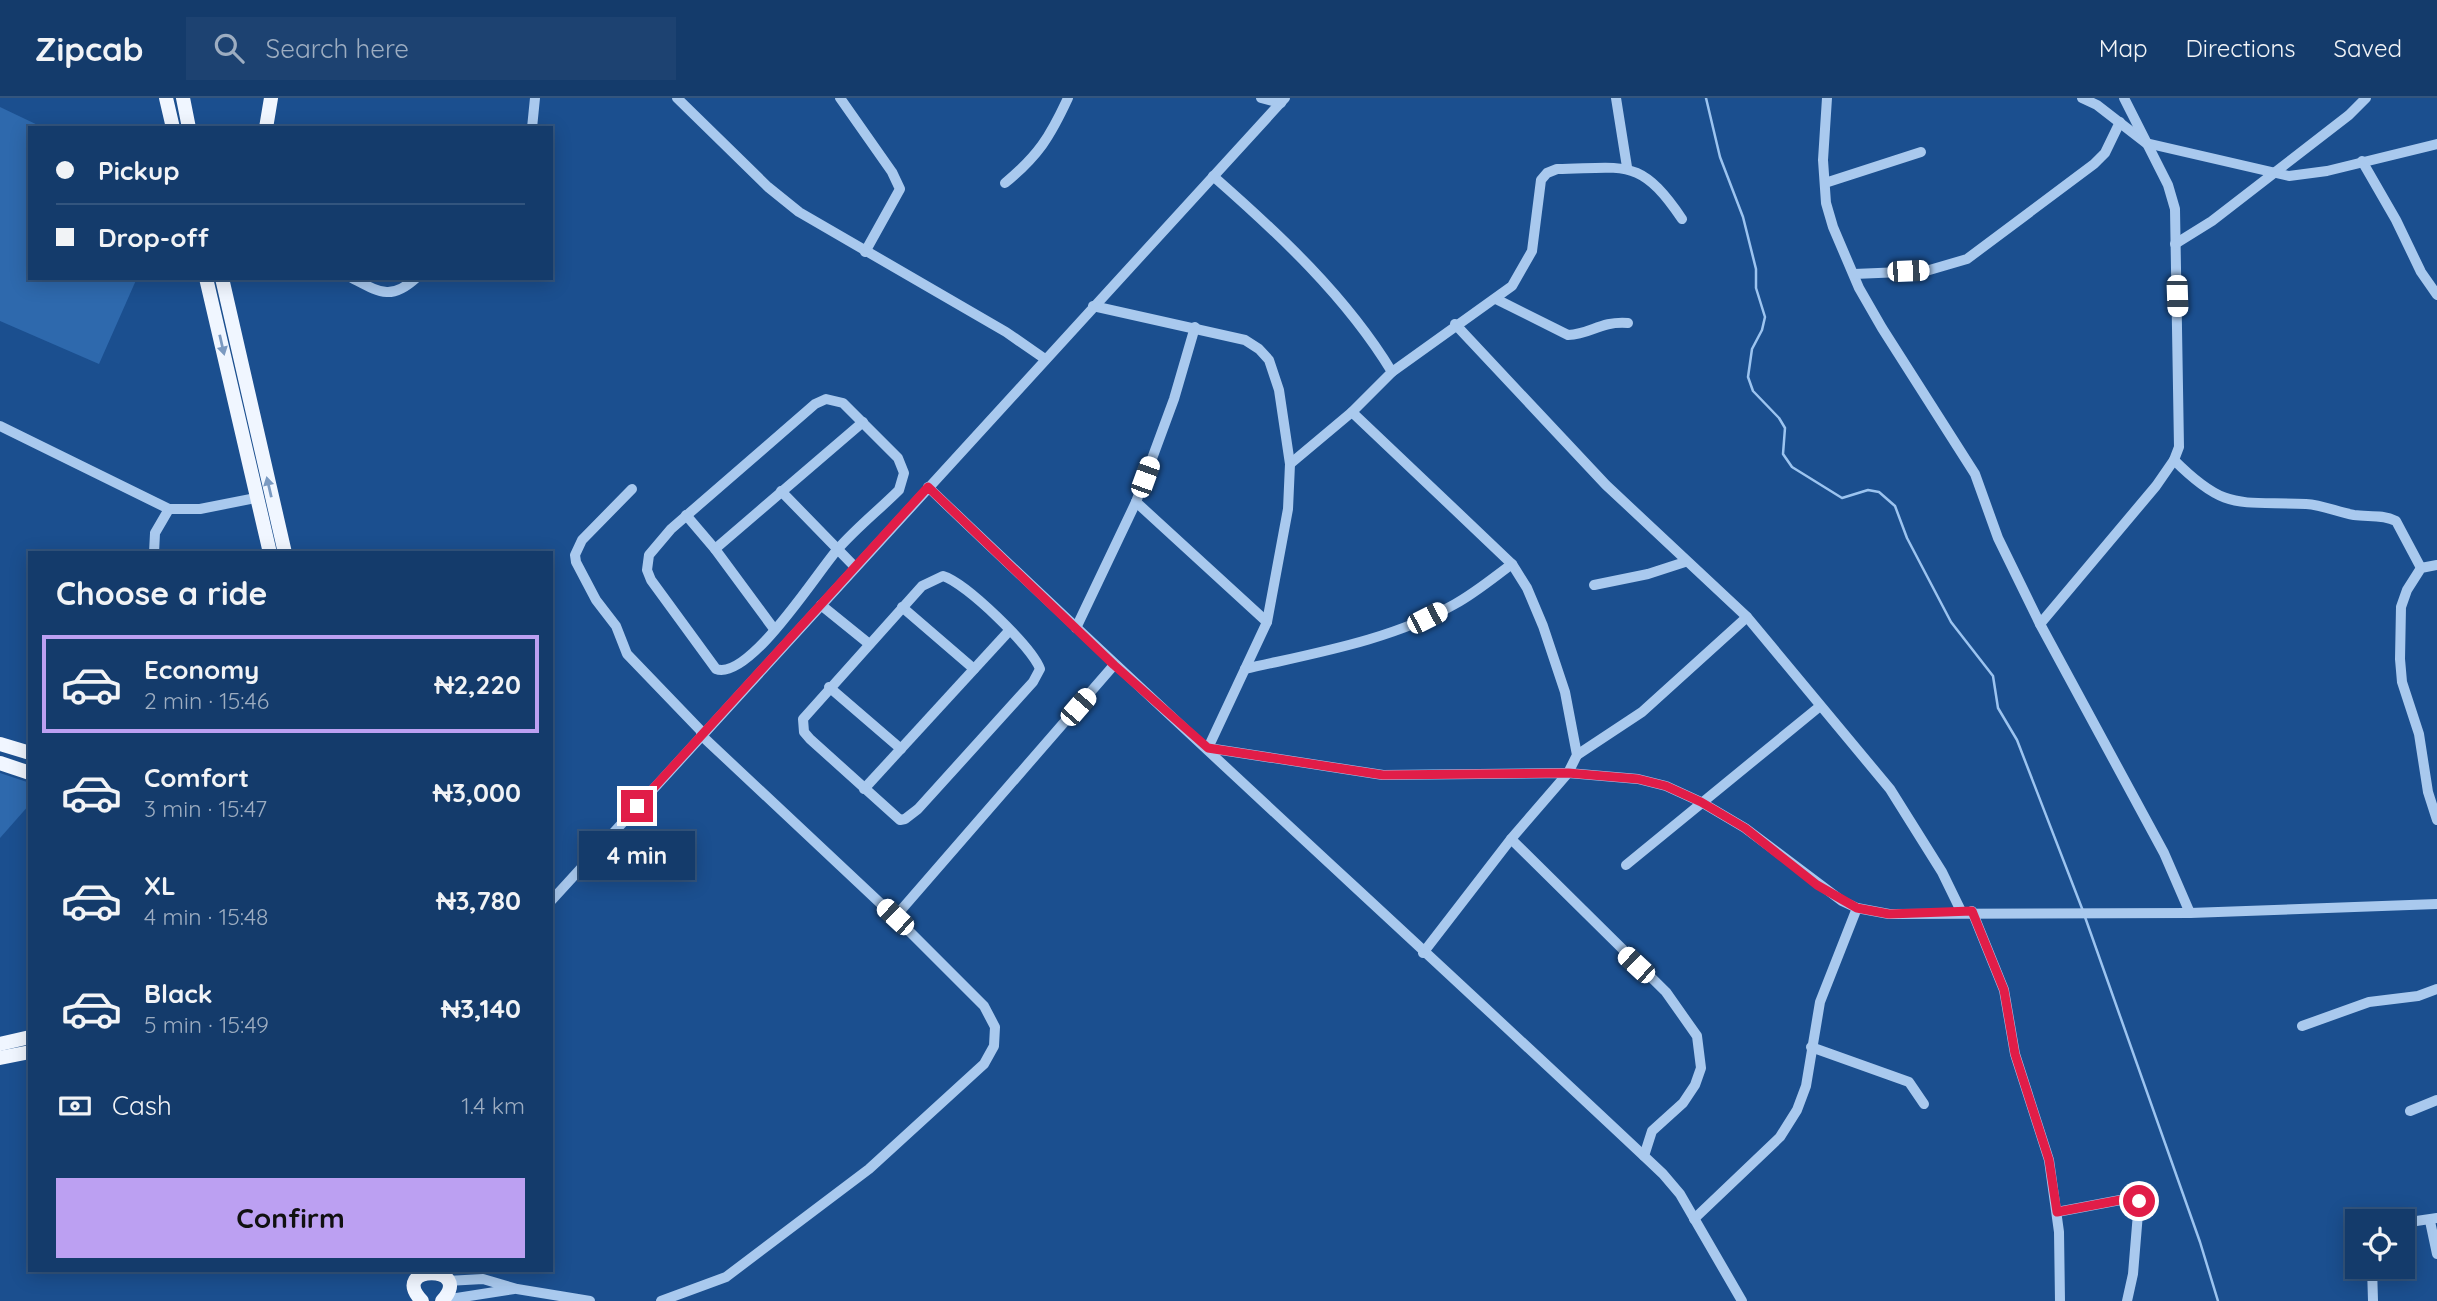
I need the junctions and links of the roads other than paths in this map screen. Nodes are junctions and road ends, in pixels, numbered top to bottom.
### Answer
1 (166, 98) edge
2 (183, 98) edge
3 (271, 98) edge
4 (534, 98) edge
5 (677, 98) edge
6 (841, 98) edge
7 (1068, 98) edge
8 (1261, 98) edge
9 (1616, 98) edge
10 (1827, 98) edge
11 (2082, 98) edge
12 (2124, 98) edge
13 (2366, 98) edge
14 (1283, 100) edge
15 (2120, 122) junction
16 (173, 126) edge
17 (189, 126) edge
18 (266, 126) edge
19 (532, 126) edge
20 (2146, 143) junction
21 (2437, 144) edge
22 (1921, 152) dead end
23 (2362, 161) junction
24 (1627, 167) junction
25 (2272, 174) junction
26 (1213, 176) junction
27 (1005, 183) dead end
28 (1825, 183) junction
29 (1682, 219) dead end
30 (2175, 244) junction
31 (865, 252) junction
32 (1854, 274) junction
33 (206, 280) edge
34 (222, 280) edge
35 (357, 280) edge
36 (414, 280) edge
37 (2437, 295) edge
38 (1496, 299) junction
39 (1093, 306) junction
40 (1628, 323) dead end
41 (1455, 324) junction
42 (1195, 327) junction
43 (1045, 359) junction
44 (1392, 372) junction
45 (1352, 412) junction
46 (863, 422) junction
47 (0, 426) edge
48 (2174, 460) junction
49 (1290, 464) junction
50 (928, 487) junction
51 (632, 489) dead end
52 (781, 491) junction
53 (256, 498) junction
54 (1136, 502) junction
55 (169, 509) junction
56 (686, 515) junction
57 (715, 549) junction
58 (838, 549) junction
59 (154, 551) edge
60 (269, 551) edge
61 (285, 551) edge
62 (1685, 562) junction
63 (1512, 564) junction
64 (2437, 565) edge
65 (855, 567) junction
66 (2421, 568) junction
67 (1594, 585) dead end
68 (821, 605) junction
69 (902, 607) junction
70 (1747, 617) junction
71 (1267, 622) junction
72 (2040, 624) junction
73 (1076, 628) junction
74 (774, 629) junction
75 (1009, 631) junction
76 (868, 643) junction
77 (1114, 665) junction
78 (974, 669) junction
79 (1245, 669) junction
80 (829, 687) junction
81 (1819, 707) junction
82 (702, 734) junction
83 (0, 744) edge
84 (1208, 748) junction
85 (901, 749) junction
86 (28, 752) edge
87 (1577, 755) junction
88 (0, 763) edge
89 (28, 772) edge
90 (1568, 773) junction
91 (864, 789) junction
92 (1701, 802) junction
93 (2437, 820) edge
94 (1511, 839) junction
95 (1626, 865) dead end
96 (553, 899) edge
97 (2437, 904) edge
98 (1857, 908) junction
99 (1967, 911) junction
100 (2190, 913) junction
101 (895, 917) junction
102 (1423, 953) junction
103 (2437, 989) edge
104 (2302, 1026) dead end
105 (28, 1037) edge
106 (0, 1044) edge
107 (1811, 1047) junction
108 (28, 1052) edge
109 (0, 1058) edge
110 (2437, 1100) edge
111 (1924, 1104) dead end
112 (2410, 1111) dead end
113 (1644, 1156) junction
114 (2057, 1212) junction
115 (1694, 1219) junction
116 (2434, 1219) edge
117 (2415, 1221) edge
118 (2437, 1254) edge
119 (417, 1275) edge
120 (444, 1276) edge
121 (2373, 1279) edge
122 (517, 1289) junction
123 (420, 1299) edge
124 (443, 1300) edge
125 (590, 1301) edge
126 (661, 1301) edge
127 (1742, 1301) edge
128 (2060, 1301) edge
129 (2127, 1301) edge
130 (2374, 1301) edge

1 - 16 main road
2 - 17 main road
3 - 18 main road
4 - 19 street
5 - 31 street
6 - 31 street
7 - 27 street
8 - 14 street
9 - 24 street
10 - 28 street
11 - 15 street
12 - 20 street
13 - 25 street
14 - 26 street
15 - 20 street
15 - 32 street
20 - 25 street
20 - 30 street
21 - 23 street
22 - 28 street
23 - 25 street
23 - 37 street
24 - 29 street
24 - 38 street
25 - 30 street
26 - 39 street
26 - 44 street
28 - 32 street
30 - 48 street
31 - 43 street
32 - 72 street
33 -> 53 main road
61 -> 34 main road
35 - 36 street
38 - 40 street
38 - 41 street
39 - 42 street
39 - 43 street
41 - 44 street
41 - 62 street
42 - 49 street
42 - 54 street
43 - 50 street
44 - 45 street
45 - 49 street
45 - 63 street
46 - 52 street
46 - 56 street
46 - 58 street
47 - 55 street
48 - 66 street
48 - 72 street
49 - 71 street
50 - 65 street
50 - 73 street
51 - 82 street
52 - 57 street
52 - 58 street
53 - 55 street
53 - 60 main road
54 - 71 street
54 - 73 street
55 - 59 street
56 - 57 street
56 - 74 street
57 - 74 street
58 - 65 street
58 - 74 street
62 - 67 street
62 - 70 street
63 - 79 street
63 - 87 street
64 - 66 street
65 - 68 street
66 - 93 street
68 - 76 street
68 - 82 street
69 - 75 street
69 - 76 street
69 - 78 street
70 - 81 street
70 - 87 street
71 - 79 street
72 - 100 street
73 - 77 street
75 - 78 street
75 - 91 street
76 - 80 street
77 - 84 street
77 - 101 street
78 - 85 street
79 - 84 street
80 - 85 street
80 - 91 street
81 - 92 street
81 - 99 street
82 - 96 street
82 - 101 street
83 - 86 main road
84 - 90 street
84 - 102 street
85 - 91 street
87 - 90 street
88 - 89 main road
90 - 92 street
90 - 94 street
92 - 95 street
92 - 98 street
94 - 102 street
94 - 113 street
97 - 100 street
98 - 99 street
98 - 107 street
99 - 100 street
99 - 114 street
101 - 126 street
102 - 113 street
103 - 104 street
105 - 106 main road
107 - 111 street
107 - 115 street
108 - 109 main road
110 - 112 street
113 - 115 street
114 - 128 street
114 - 129 street
115 - 127 street
116 - 117 street
116 - 118 street
119 - 120 main road
119 - 123 main road
120 - 122 street
120 - 124 main road
121 - 130 street
122 - 124 street
122 - 125 street

